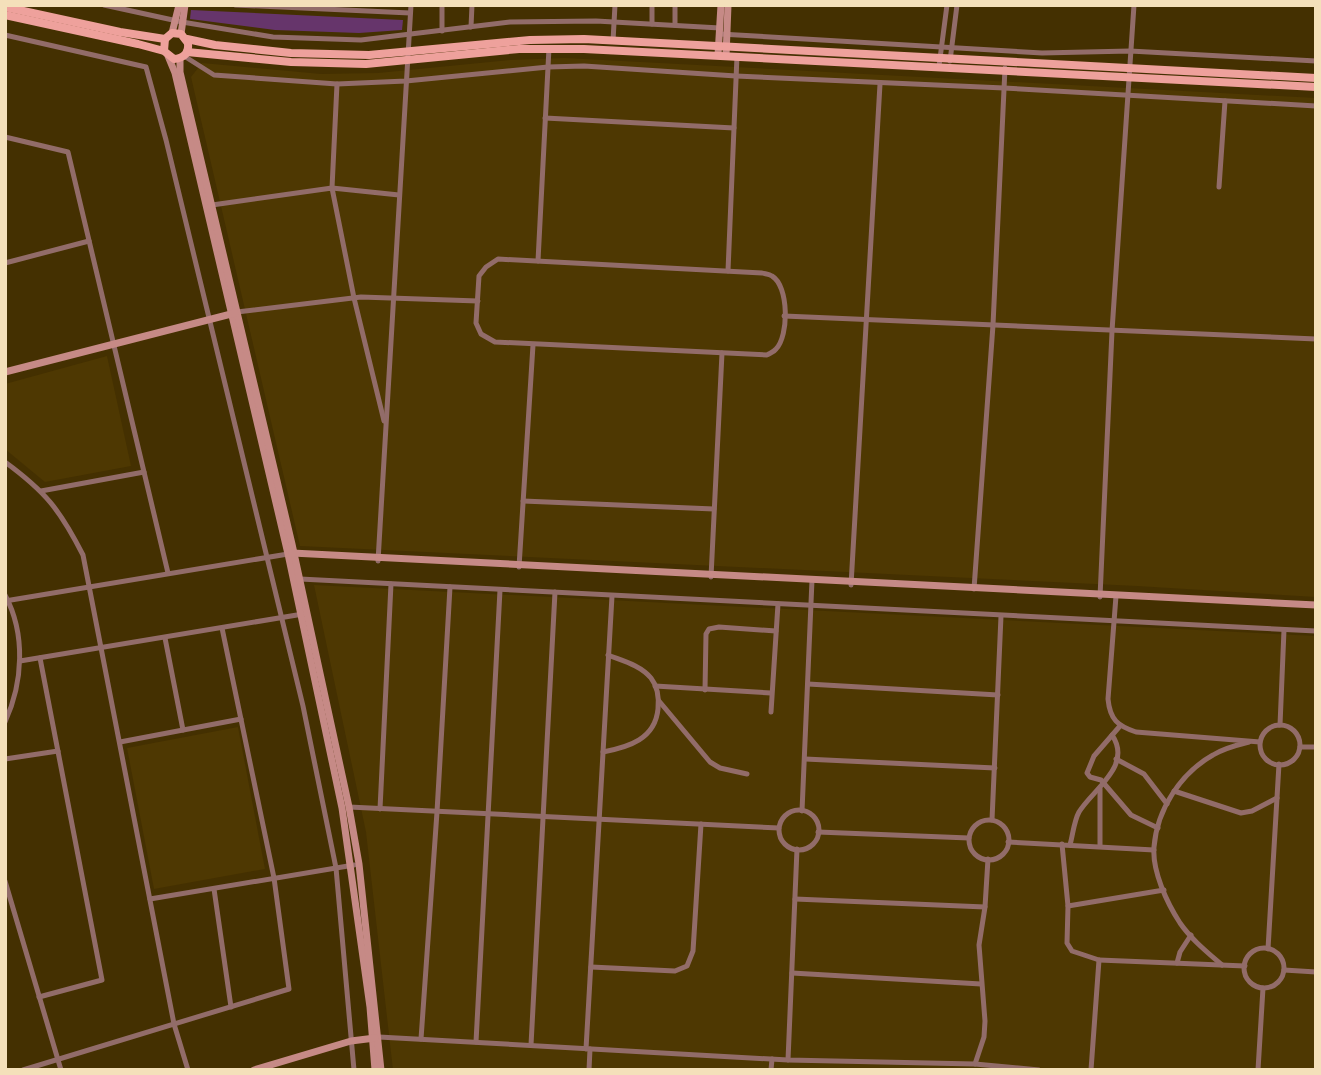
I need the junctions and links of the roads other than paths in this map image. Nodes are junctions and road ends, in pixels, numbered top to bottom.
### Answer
1 (104, 5) edge
2 (179, 5) edge
3 (186, 5) edge
4 (235, 5) edge
5 (411, 5) edge
6 (442, 5) edge
7 (472, 5) edge
8 (615, 5) edge
9 (652, 5) edge
10 (675, 5) edge
11 (721, 5) edge
12 (728, 5) edge
13 (947, 5) edge
14 (957, 5) edge
15 (1134, 5) edge
16 (5, 7) edge
17 (410, 13) junction
18 (5, 15) edge
19 (178, 21) junction
20 (614, 22) junction
21 (652, 24) junction
22 (674, 25) junction
23 (471, 27) junction
24 (442, 31) junction
25 (722, 32) junction
26 (5, 35) edge
27 (409, 35) junction
28 (176, 36) junction
29 (613, 41) junction
30 (943, 46) junction
31 (953, 47) junction
32 (549, 48) junction
33 (722, 51) junction
34 (1130, 51) junction
35 (166, 54) junction
36 (184, 55) junction
37 (407, 57) junction
38 (737, 57) junction
39 (1316, 61) edge
40 (940, 62) junction
41 (950, 63) junction
42 (548, 66) junction
43 (1005, 66) junction
44 (1128, 73) junction
45 (736, 76) junction
46 (1316, 78) edge
47 (405, 81) junction
48 (337, 84) junction
49 (880, 84) junction
50 (1316, 87) edge
51 (1004, 88) junction
52 (1127, 95) junction
53 (1225, 101) junction
54 (1316, 106) edge
55 (545, 118) junction
56 (734, 128) junction
57 (5, 137) edge
58 (1219, 187) dead end
59 (332, 188) junction
60 (399, 195) junction
61 (212, 205) junction
62 (89, 241) junction
63 (538, 261) junction
64 (5, 263) edge
65 (728, 271) junction
66 (393, 296) junction
67 (354, 298) junction
68 (478, 301) junction
69 (234, 313) junction
70 (784, 316) junction
71 (209, 320) junction
72 (866, 320) junction
73 (993, 325) junction
74 (1112, 331) junction
75 (1316, 340) edge
76 (114, 344) junction
77 (533, 345) junction
78 (722, 353) junction
79 (5, 372) edge
80 (385, 428) junction
81 (5, 462) edge
82 (145, 472) junction
83 (41, 491) junction
84 (523, 501) junction
85 (714, 509) junction
86 (290, 555) junction
87 (265, 556) junction
88 (378, 559) junction
89 (520, 566) junction
90 (168, 573) junction
91 (711, 576) junction
92 (300, 579) junction
93 (812, 581) junction
94 (851, 583) junction
95 (391, 584) junction
96 (90, 586) junction
97 (450, 587) junction
98 (500, 590) junction
99 (974, 590) junction
100 (555, 593) junction
101 (612, 596) junction
102 (1100, 596) junction
103 (1116, 597) junction
104 (6, 599) edge
105 (778, 604) junction
106 (811, 606) junction
107 (1316, 607) edge
108 (304, 614) junction
109 (1001, 616) junction
110 (281, 618) junction
111 (1115, 621) junction
112 (222, 628) junction
113 (1284, 630) junction
114 (776, 631) junction
115 (1316, 631) edge
116 (165, 638) junction
117 (102, 648) junction
118 (608, 655) junction
119 (40, 658) junction
120 (20, 661) junction
121 (808, 684) junction
122 (655, 686) junction
123 (705, 690) junction
124 (771, 693) junction
125 (998, 695) junction
126 (659, 701) junction
127 (771, 712) dead end
128 (241, 719) junction
129 (5, 722) edge
130 (1280, 725) junction
131 (1120, 726) junction
132 (183, 730) junction
133 (1111, 735) junction
134 (120, 742) junction
135 (1249, 742) junction
136 (1260, 742) junction
137 (1300, 747) junction
138 (1316, 747) edge
139 (58, 751) junction
140 (603, 752) junction
141 (805, 759) junction
142 (5, 760) edge
143 (1116, 760) junction
144 (1279, 764) junction
145 (995, 768) junction
146 (747, 774) dead end
147 (1102, 787) junction
148 (1174, 791) junction
149 (1277, 798) junction
150 (1167, 804) junction
151 (349, 807) junction
152 (380, 809) junction
153 (803, 811) junction
154 (437, 812) junction
155 (488, 814) junction
156 (542, 817) junction
157 (600, 820) junction
158 (992, 821) junction
159 (701, 824) junction
160 (779, 828) junction
161 (1158, 828) junction
162 (818, 832) junction
163 (969, 838) junction
164 (1008, 842) junction
165 (1062, 844) junction
166 (1070, 845) junction
167 (1100, 846) junction
168 (797, 849) junction
169 (1154, 849) junction
170 (988, 859) junction
171 (355, 865) junction
172 (336, 868) junction
173 (275, 878) junction
174 (5, 881) edge
175 (214, 888) junction
176 (1164, 890) junction
177 (150, 899) junction
178 (795, 899) junction
179 (1068, 906) junction
180 (985, 907) junction
181 (1191, 936) junction
182 (1268, 949) junction
183 (1099, 960) junction
184 (1177, 963) junction
185 (1222, 965) junction
186 (1245, 966) junction
187 (591, 967) junction
188 (1284, 970) junction
189 (1316, 972) edge
190 (792, 973) junction
191 (981, 984) junction
192 (1263, 988) junction
193 (39, 997) junction
194 (231, 1007) junction
195 (174, 1024) junction
196 (376, 1038) junction
197 (421, 1039) junction
198 (352, 1041) junction
199 (475, 1042) junction
200 (531, 1045) junction
201 (588, 1049) junction
202 (58, 1059) junction
203 (772, 1059) junction
204 (789, 1060) junction
205 (975, 1064) junction
206 (953, 1067) edge
207 (23, 1070) edge
208 (61, 1070) edge
209 (188, 1070) edge
210 (254, 1070) edge
211 (354, 1070) edge
212 (375, 1070) edge
213 (382, 1070) edge
214 (589, 1070) edge
215 (771, 1070) edge
216 (1039, 1070) edge
217 (1091, 1070) edge
218 (1258, 1070) edge

1 - 19 street
2 - 19 street
3 - 19 street
4 - 17 street
5 - 17 street
6 - 24 street
7 - 23 street
8 - 20 street
9 - 21 street
10 - 22 street
11 - 25 street
12 - 25 street
13 - 30 street
14 - 31 street
15 - 34 street
16 - 28 main road
17 - 27 street
18 - 35 main road
19 - 27 street
19 - 28 street
20 - 21 street
20 - 23 street
20 - 29 street
21 - 22 street
22 - 25 street
23 - 24 street
24 - 27 street
25 - 30 street
25 - 33 street
26 - 71 street
27 - 37 street
28 - 35 main road
28 - 36 main road
28 - 37 main road
29 - 33 main road
29 - 37 main road
30 - 31 street
30 - 40 street
31 - 34 street
31 - 41 street
32 - 33 main road
32 - 37 main road
32 - 42 street
33 - 38 main road
33 - 40 main road
34 - 39 street
34 - 44 street
35 - 36 main road
35 - 69 street
36 - 37 main road
36 - 48 street
36 - 61 street
37 - 47 street
38 - 40 main road
38 - 45 street
40 - 41 main road
41 - 43 main road
42 - 45 street
42 - 47 street
42 - 55 street
43 - 44 main road
43 - 51 street
44 - 46 main road
44 - 50 main road
44 - 52 street
45 - 49 street
45 - 56 street
47 - 48 street
47 - 60 street
48 - 59 street
49 - 51 street
49 - 72 street
51 - 52 street
51 - 73 street
52 - 53 street
52 - 74 street
53 - 54 street
53 - 58 street
55 - 56 street
55 - 63 street
56 - 65 street
57 - 62 street
59 - 60 street
59 - 61 street
59 - 67 street
60 - 66 street
61 - 69 street
62 - 64 street
62 - 76 street
63 - 65 street
63 - 68 street
65 - 70 street
66 - 67 street
66 - 68 street
66 - 80 street
67 - 69 street
67 - 80 street
68 - 77 street
69 - 71 street
69 - 86 street
70 - 72 street
70 - 78 street
71 - 76 street
71 - 87 street
72 - 73 street
72 - 94 street
73 - 74 street
73 - 99 street
74 - 75 street
74 - 102 street
76 - 79 street
76 - 82 street
77 - 78 street
77 - 84 street
78 - 85 street
80 - 88 street
81 - 83 street
82 - 83 street
82 - 90 street
83 - 96 street
84 - 85 street
84 - 89 street
85 - 91 street
86 - 87 street
86 - 88 street
86 - 92 street
86 - 108 street
87 - 90 street
87 - 110 street
88 - 89 street
89 - 91 street
90 - 96 street
91 - 93 street
92 - 95 street
92 - 108 street
93 - 94 street
93 - 106 street
94 - 99 street
95 - 97 street
95 - 152 street
96 - 104 street
96 - 117 street
97 - 98 street
97 - 154 street
98 - 100 street
98 - 155 street
99 - 102 street
100 - 101 street
100 - 156 street
101 - 105 street
101 - 118 street
102 - 103 street
103 - 107 street
103 - 111 street
104 - 120 street
105 - 106 street
105 - 114 street
106 - 109 street
106 - 121 street
108 - 110 street
108 - 151 street
108 - 171 street
109 - 111 street
109 - 125 street
110 - 112 street
110 - 172 street
111 - 113 street
111 - 131 street
112 - 116 street
112 - 128 street
113 - 115 street
113 - 130 street
114 - 123 street
114 - 124 street
116 - 117 street
116 - 132 street
117 - 119 street
117 - 134 street
118 - 122 street
118 - 140 street
119 - 120 street
119 - 139 street
120 - 129 street
121 - 125 street
121 - 141 street
122 - 123 street
122 - 126 street
123 - 124 street
124 - 127 street
125 - 145 street
126 - 140 street
126 - 146 street
128 - 132 street
128 - 173 street
130 - 136 street
130 - 137 street
131 - 133 street
131 - 135 street
132 - 134 street
133 - 143 street
133 - 147 street
134 - 177 street
135 - 136 street
135 - 148 street
136 - 144 street
137 - 138 street
137 - 144 street
139 - 142 street
139 - 193 street
140 - 157 street
141 - 145 street
141 - 153 street
143 - 147 street
143 - 150 street
144 - 149 street
145 - 158 street
147 - 161 street
147 - 166 street
147 - 167 street
148 - 149 street
148 - 150 street
149 - 182 street
150 - 161 street
151 - 152 street
151 - 171 street
152 - 154 street
153 - 160 street
153 - 162 street
154 - 155 street
154 - 197 street
155 - 156 street
155 - 199 street
156 - 157 street
156 - 200 street
157 - 159 street
157 - 187 street
158 - 163 street
158 - 164 street
159 - 160 street
159 - 187 street
160 - 168 street
161 - 169 street
162 - 163 street
162 - 168 street
163 - 170 street
164 - 165 street
164 - 170 street
165 - 166 street
165 - 179 street
166 - 167 street
167 - 169 street
168 - 178 street
169 - 176 street
170 - 180 street
171 - 172 street
171 - 196 street
172 - 173 street
172 - 198 street
173 - 175 street
173 - 194 street
174 - 193 street
175 - 177 street
175 - 194 street
176 - 179 street
176 - 181 street
177 - 195 street
178 - 180 street
178 - 190 street
179 - 183 street
180 - 191 street
181 - 184 street
181 - 185 street
182 - 186 street
182 - 188 street
183 - 184 street
183 - 217 street
184 - 185 street
185 - 186 street
186 - 192 street
187 - 201 street
188 - 189 street
188 - 192 street
190 - 191 street
190 - 204 street
191 - 205 street
192 - 218 street
193 - 202 street
194 - 195 street
195 - 202 street
195 - 209 street
196 - 197 street
196 - 198 street
196 - 212 street
196 - 213 street
197 - 199 street
198 - 210 street
198 - 211 street
199 - 200 street
200 - 201 street
201 - 203 street
201 - 214 street
202 - 207 street
202 - 208 street
203 - 204 street
203 - 215 street
204 - 206 street
205 - 206 street
205 - 216 street

